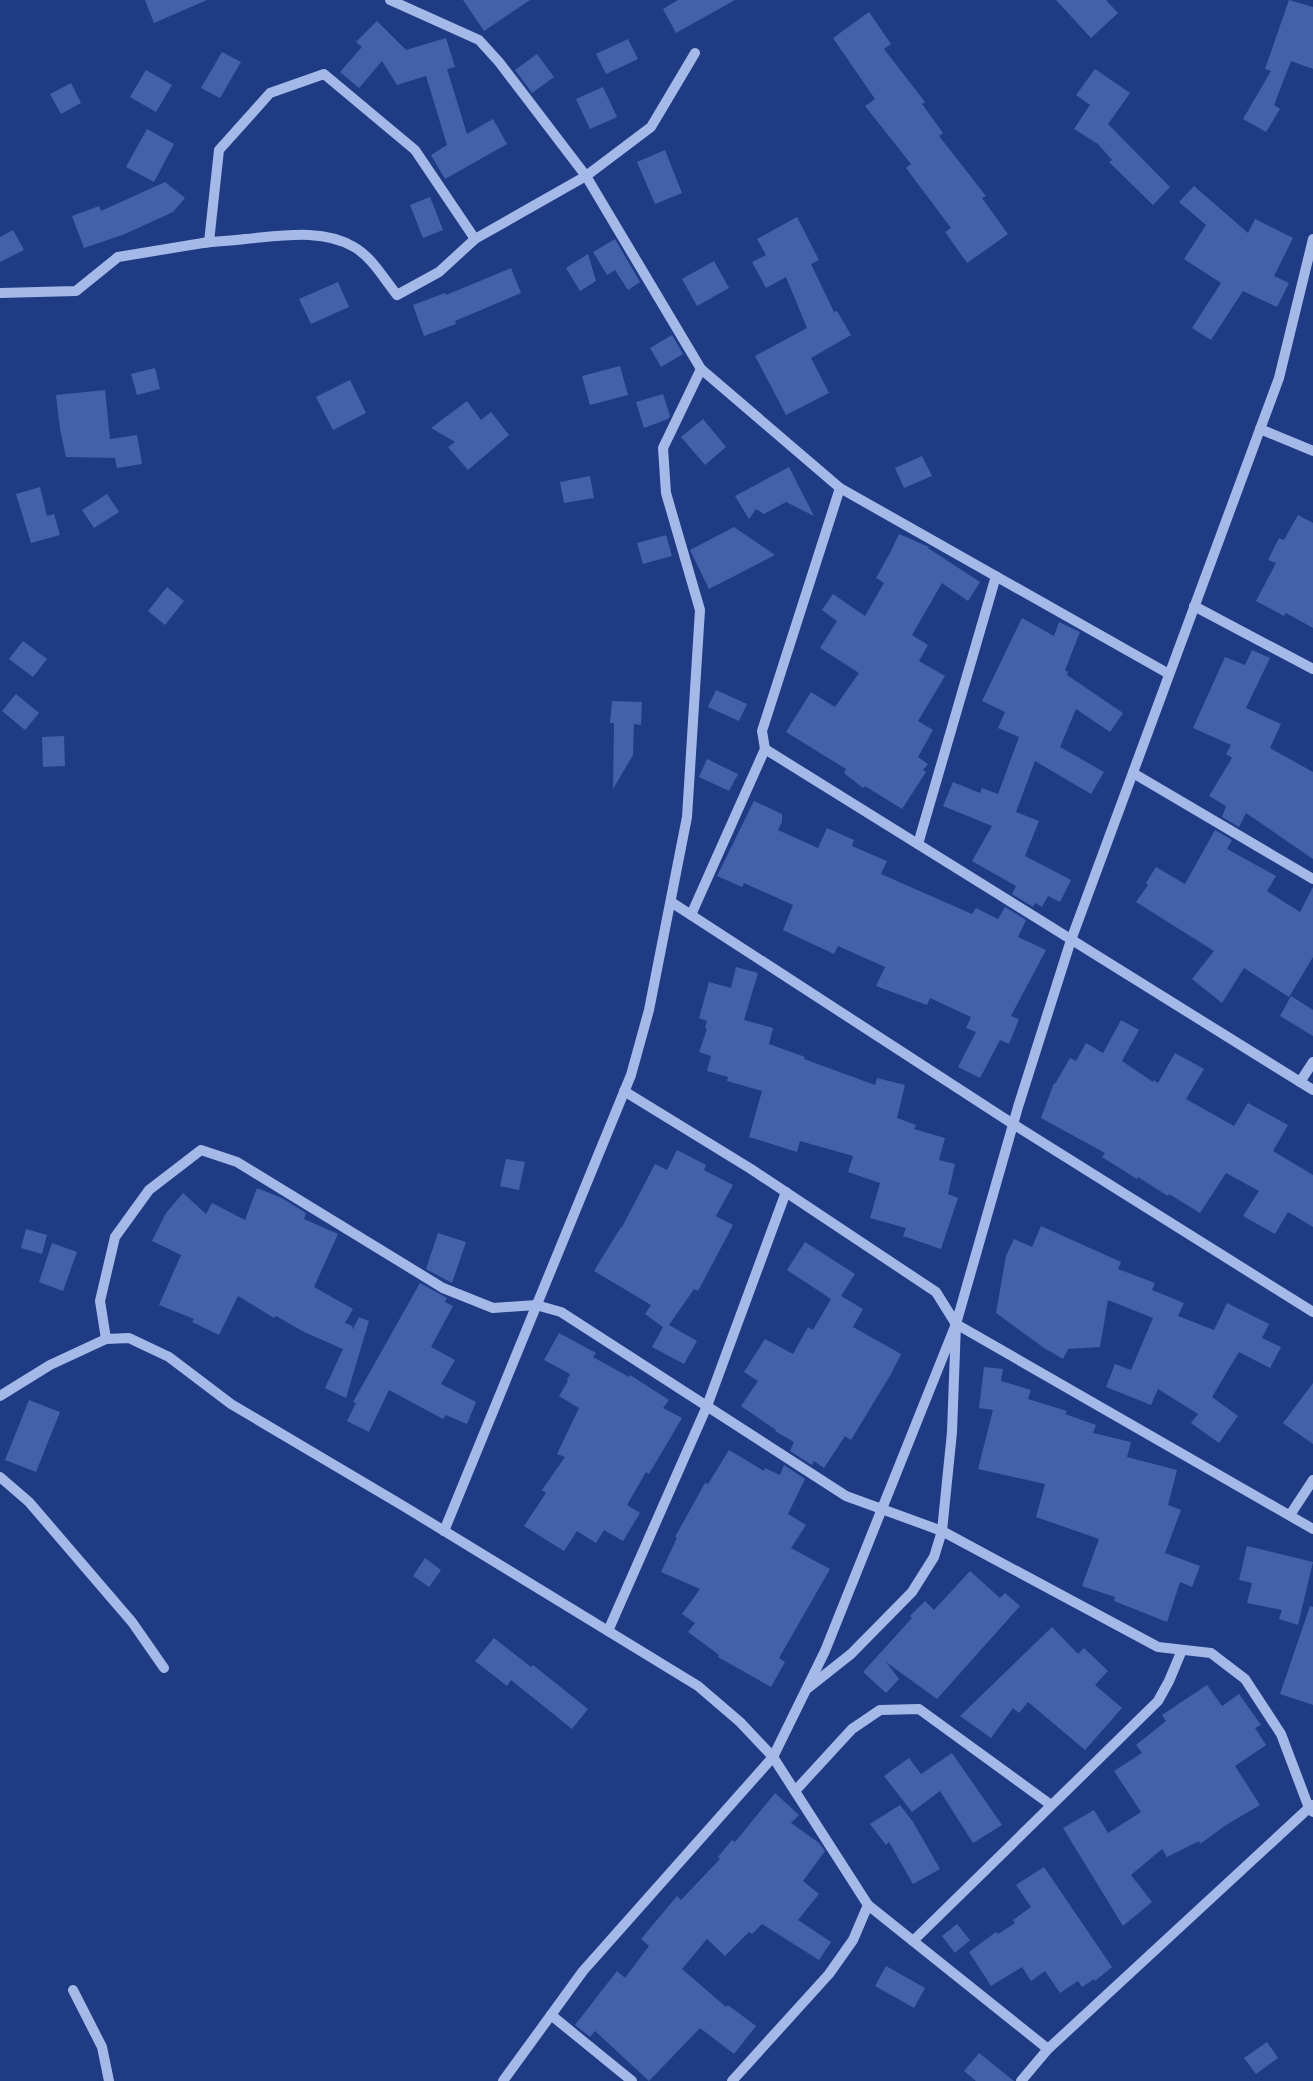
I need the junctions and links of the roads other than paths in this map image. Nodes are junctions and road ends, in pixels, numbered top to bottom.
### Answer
1 (390, 0) edge
2 (695, 53) dead end
3 (586, 176) junction
4 (475, 239) junction
5 (1313, 239) edge
6 (209, 242) junction
7 (0, 293) edge
8 (701, 369) junction
9 (1260, 429) junction
10 (1313, 451) edge
11 (840, 488) junction
12 (996, 576) junction
13 (1194, 606) junction
14 (1313, 669) edge
15 (1169, 674) junction
16 (765, 748) junction
17 (1133, 773) junction
18 (918, 844) junction
19 (1313, 879) edge
20 (671, 902) junction
21 (691, 915) junction
22 (1071, 940) junction
23 (1313, 1062) edge
24 (1300, 1082) junction
25 (1313, 1090) edge
26 (624, 1091) junction
27 (1013, 1124) junction
28 (786, 1192) junction
29 (536, 1305) junction
30 (1313, 1312) edge
31 (956, 1324) junction
32 (106, 1339) junction
33 (0, 1396) edge
34 (707, 1406) junction
35 (0, 1477) edge
36 (1313, 1480) edge
37 (881, 1510) junction
38 (1290, 1515) junction
39 (1313, 1529) edge
40 (444, 1531) junction
41 (942, 1531) junction
42 (608, 1631) junction
43 (1182, 1650) junction
44 (164, 1668) dead end
45 (806, 1690) junction
46 (773, 1756) junction
47 (795, 1791) junction
48 (1051, 1805) junction
49 (1312, 1808) edge
50 (868, 1905) junction
51 (913, 1941) junction
52 (73, 1990) dead end
53 (551, 2015) junction
54 (1048, 2049) junction
55 (109, 2081) edge
56 (503, 2081) edge
57 (632, 2081) edge
58 (732, 2081) edge
59 (1021, 2081) edge

1 - 3 street
2 - 3 street
3 - 4 street
3 - 8 street
4 - 6 street
4 - 6 street
5 - 9 street
6 - 7 street
8 - 11 street
8 - 20 street
9 - 10 street
9 - 13 street
11 - 12 street
11 - 16 street
12 - 15 street
12 - 18 street
13 - 14 street
13 - 15 street
15 - 17 street
16 - 18 street
16 - 21 street
17 - 19 street
17 - 22 street
18 - 22 street
20 - 21 street
20 - 26 street
21 - 27 street
22 - 24 street
22 - 27 street
23 - 24 street
24 - 25 street
26 - 28 street
26 - 29 street
27 - 30 street
27 - 31 street
28 - 31 street
28 - 34 street
29 - 32 street
29 - 34 street
29 - 40 street
31 - 37 street
31 - 38 street
31 - 41 street
32 - 33 street
32 - 40 street
34 - 37 street
34 - 42 street
35 - 44 street
36 - 38 street
37 - 41 street
37 - 45 street
38 - 39 street
40 - 42 street
41 - 43 street
41 - 45 street
42 - 46 street
43 - 48 street
43 - 49 street
45 - 46 street
46 - 47 street
46 - 53 street
47 - 48 street
47 - 50 street
48 - 51 street
49 - 54 street
50 - 51 street
50 - 58 street
51 - 54 street
52 - 55 street
53 - 56 street
53 - 57 street
54 - 59 street

